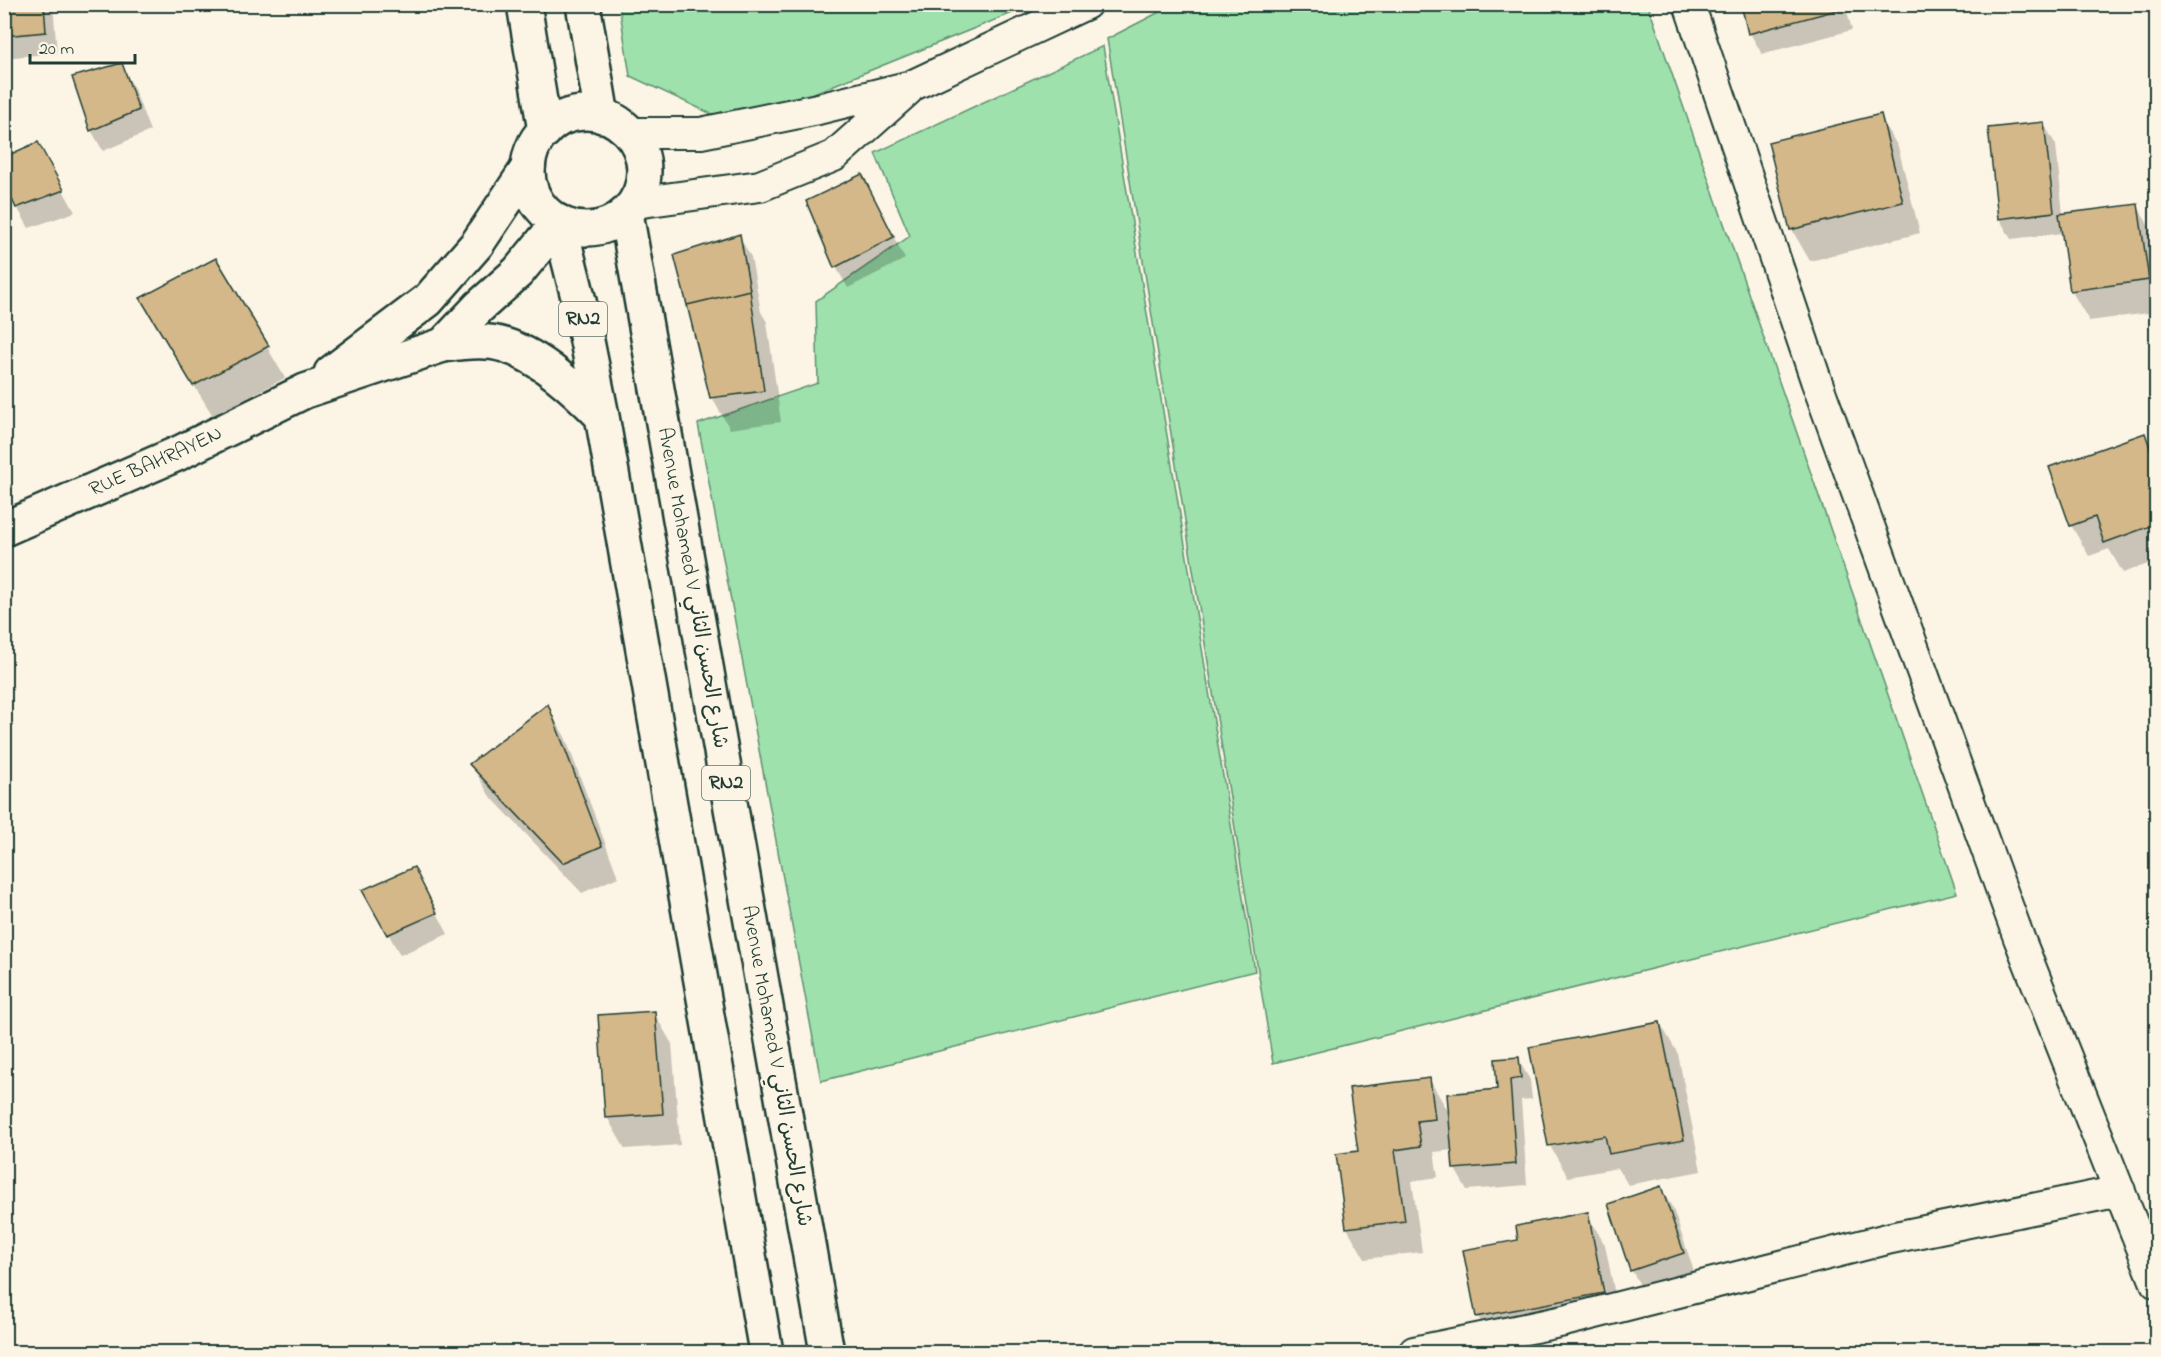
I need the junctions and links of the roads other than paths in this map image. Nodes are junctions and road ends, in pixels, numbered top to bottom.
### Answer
1 (524, 4) edge
2 (583, 4) edge
3 (1086, 4) edge
4 (1689, 4) edge
5 (911, 86) junction
6 (602, 116) junction
7 (545, 131) junction
8 (629, 133) junction
9 (528, 168) junction
10 (630, 208) junction
11 (559, 222) junction
12 (443, 345) junction
13 (305, 392) junction
14 (602, 416) junction
15 (4, 529) edge
16 (2120, 1191) junction
17 (2157, 1283) edge
18 (766, 1353) edge
19 (827, 1353) edge
20 (1414, 1353) edge

1 - 7 main road
2 - 6 main road
3 - 5 street
4 - 16 street
5 - 8 street
5 - 10 street
6 - 7 main road
6 - 8 main road
7 - 9 main road
8 - 10 main road, RN2
9 - 11 main road
9 - 13 main road, RUE BAHRAYEN
10 - 11 main road
10 - 19 main road, Avenue Mohamed V شارع الحسن الثاني / RN2
11 - 12 main road, RUE BAHRAYEN
11 - 14 main road, RN2
12 - 13 main road, RUE BAHRAYEN
12 - 14 main road
13 - 15 main road, RUE BAHRAYEN
14 - 18 main road, RN2
16 - 17 street
16 - 20 street

